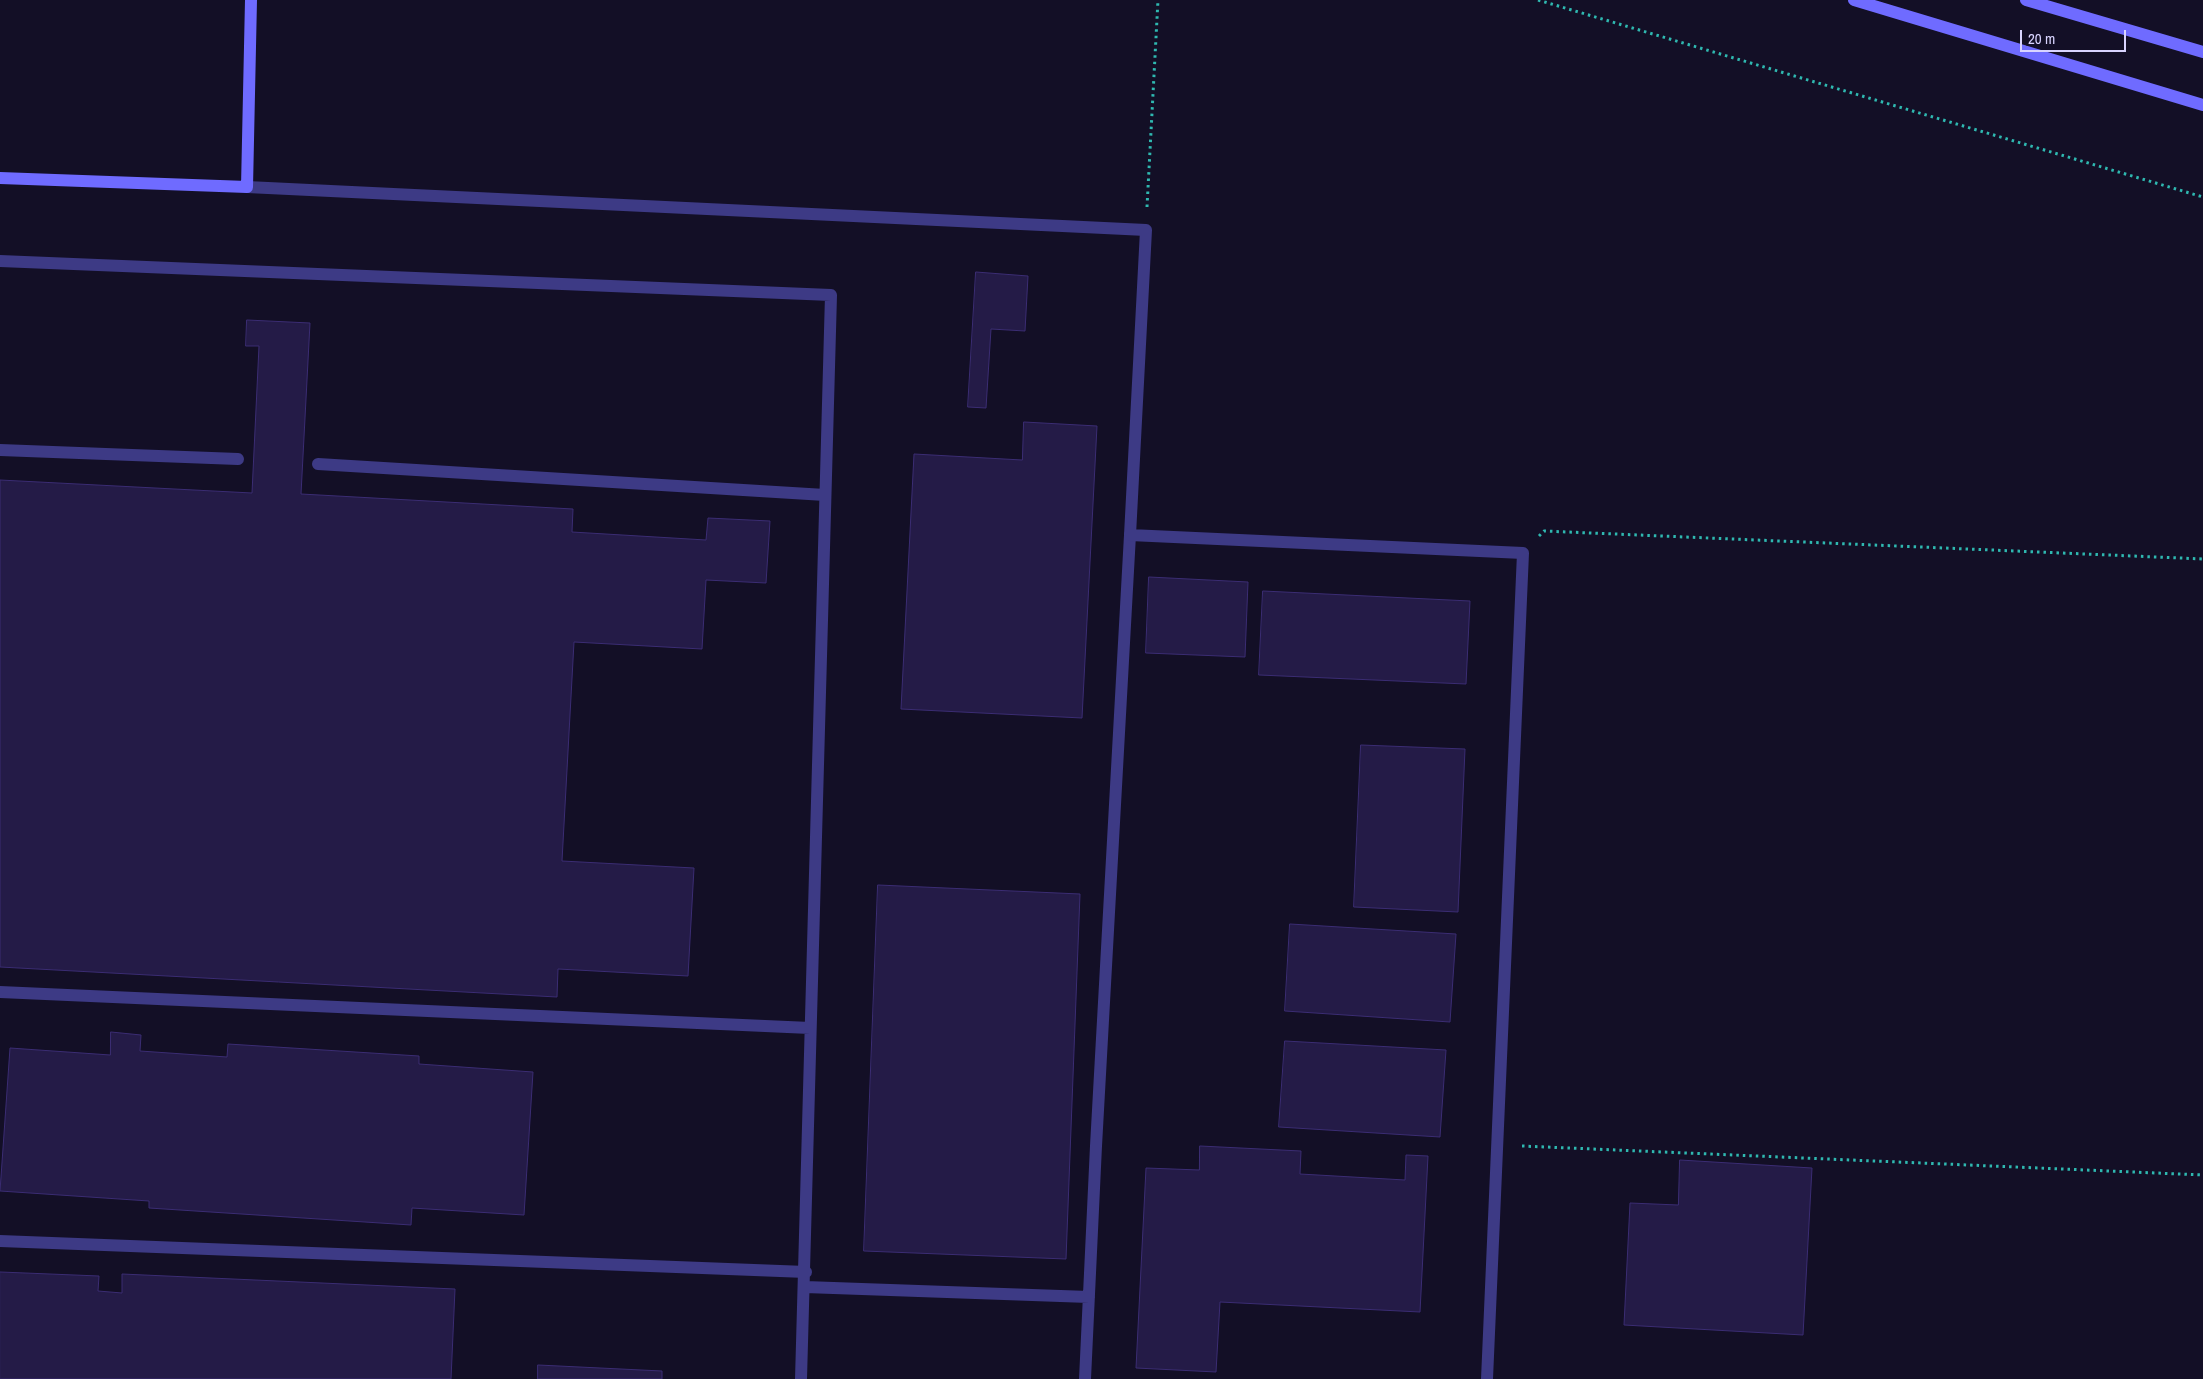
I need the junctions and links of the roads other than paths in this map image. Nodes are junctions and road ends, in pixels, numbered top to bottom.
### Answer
1 (251, 0) edge
2 (1854, 0) edge
3 (2026, 0) edge
4 (2203, 52) edge
5 (2203, 105) edge
6 (0, 178) edge
7 (247, 186) junction
8 (0, 261) edge
9 (0, 450) edge
10 (238, 459) dead end
11 (318, 464) dead end
12 (826, 495) junction
13 (1130, 535) junction
14 (0, 992) edge
15 (810, 1028) junction
16 (0, 1241) edge
17 (806, 1272) junction
18 (805, 1287) junction
19 (1089, 1297) junction
20 (801, 1379) edge
21 (1085, 1379) edge
22 (1487, 1379) edge

1 - 7 street
2 - 5 street
3 - 4 street
6 - 7 street
7 - 13 street
8 - 12 street
9 - 10 street
11 - 12 street
12 - 15 street
13 - 19 street
13 - 22 street
14 - 15 street
15 - 17 street
16 - 17 street
17 - 18 street
18 - 19 street
18 - 20 street
19 - 21 street

